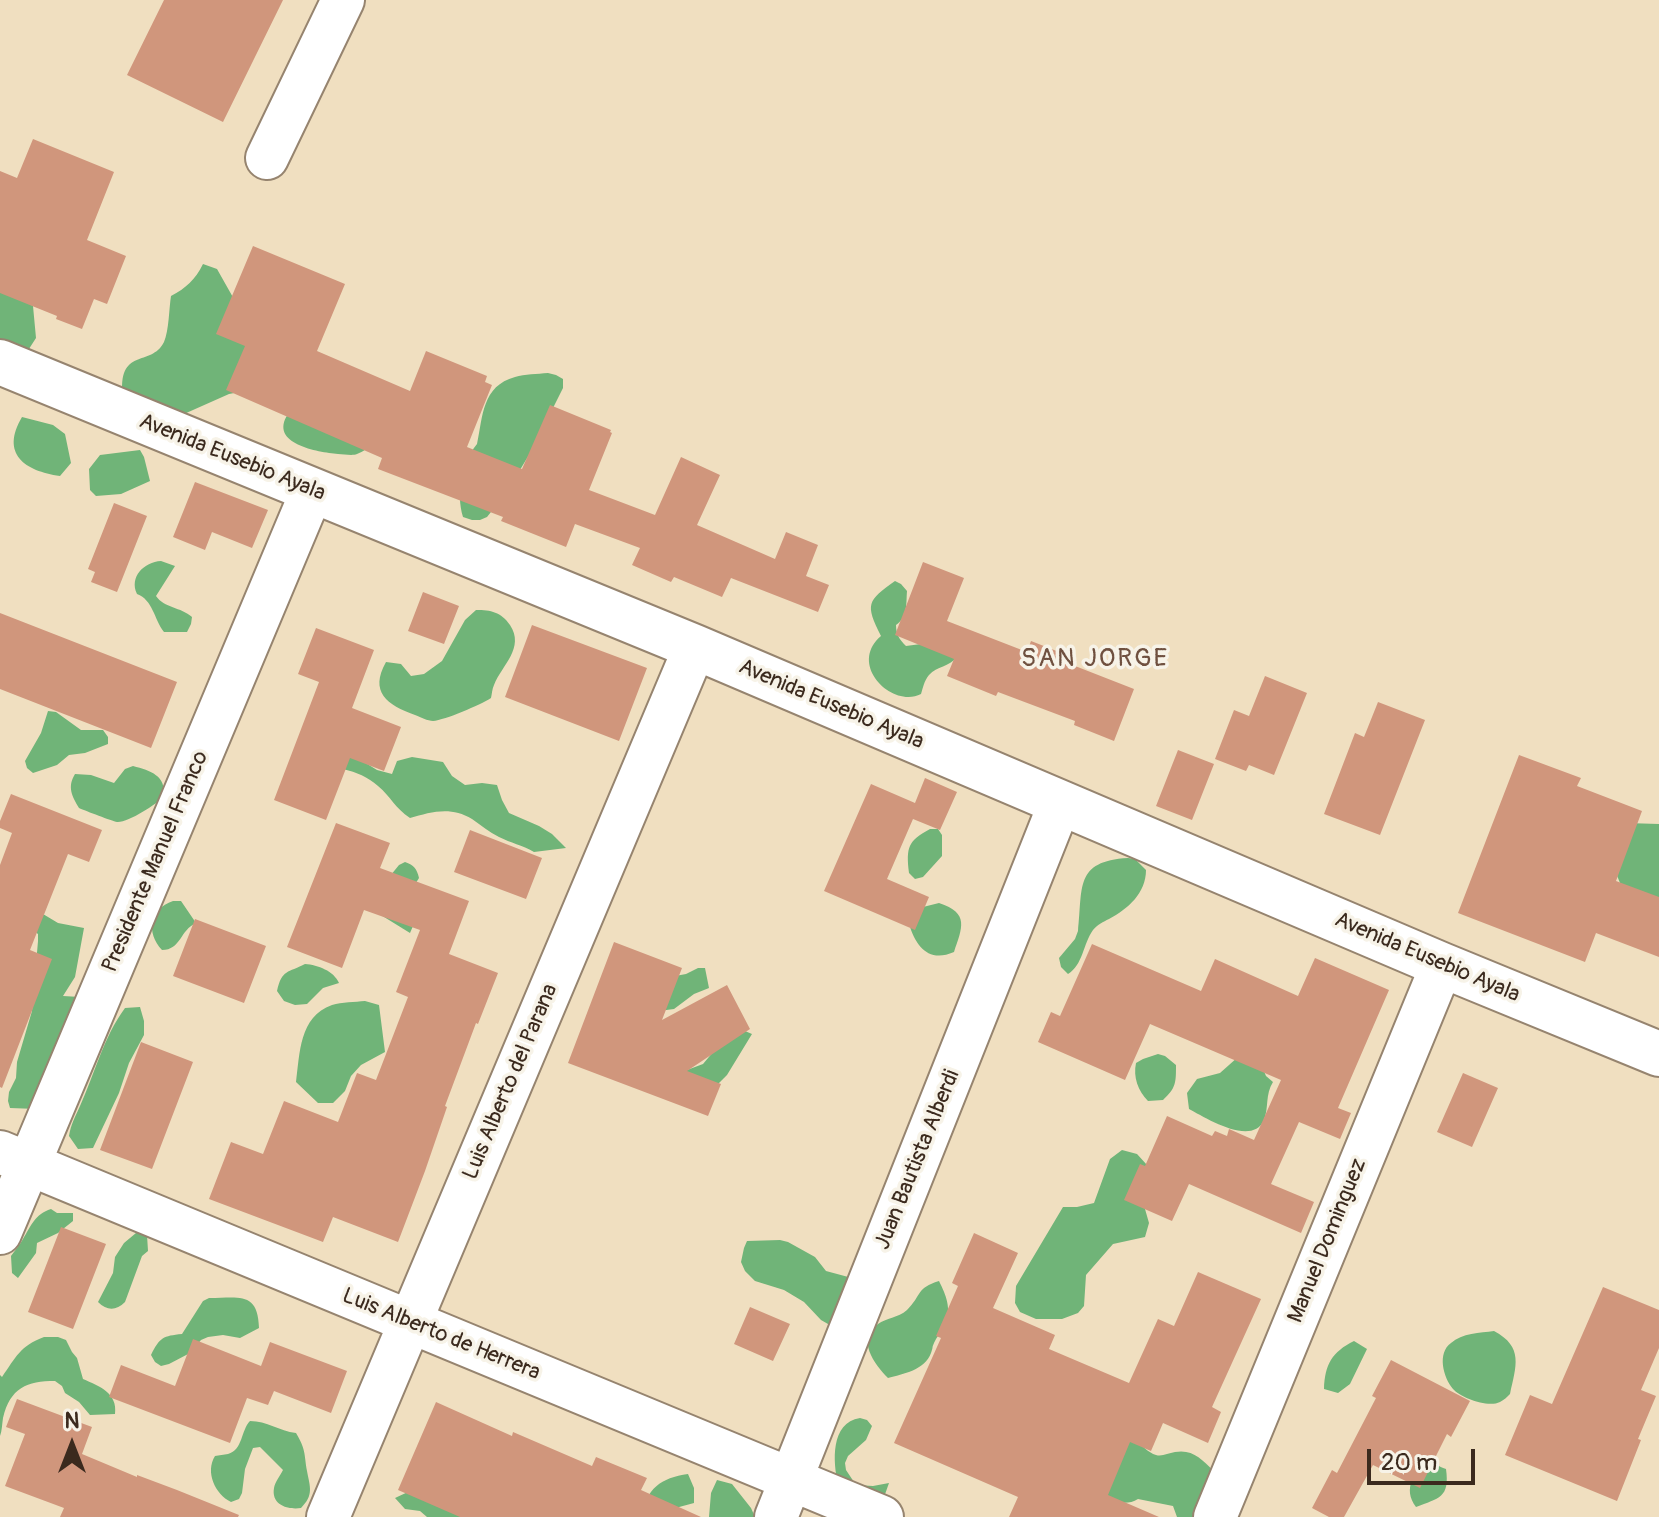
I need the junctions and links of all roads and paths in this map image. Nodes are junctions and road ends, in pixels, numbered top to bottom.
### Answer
1 (343, 0) edge
2 (267, 158) dead end
3 (0, 362) edge
4 (312, 491) junction
5 (695, 647) junction
6 (1060, 803) junction
7 (1442, 965) junction
8 (1659, 1054) edge
9 (15, 1158) edge
10 (0, 1233) edge
11 (410, 1322) junction
12 (783, 1498) edge
13 (328, 1517) edge
14 (882, 1517) edge
15 (1215, 1517) edge

1 - 2 street
3 - 4 street, Avenida Eusebio Ayala
4 - 5 street, Avenida Eusebio Ayala
4 - 9 street, Presidente Manuel Franco
5 - 6 street, Avenida Eusebio Ayala
5 - 11 street, Luis Alberto del Parana
6 - 7 street, Avenida Eusebio Ayala
6 - 12 street, Juan Bautista Alberdi
7 - 8 street, Avenida Eusebio Ayala
7 - 15 street, Manuel Dominguez
9 - 10 street, Presidente Manuel Franco
9 - 11 street, Luis Alberto de Herrera
11 - 12 street, Luis Alberto de Herrera
11 - 13 street, Luis Alberto del Parana
12 - 14 street, Luis Alberto de Herrera

